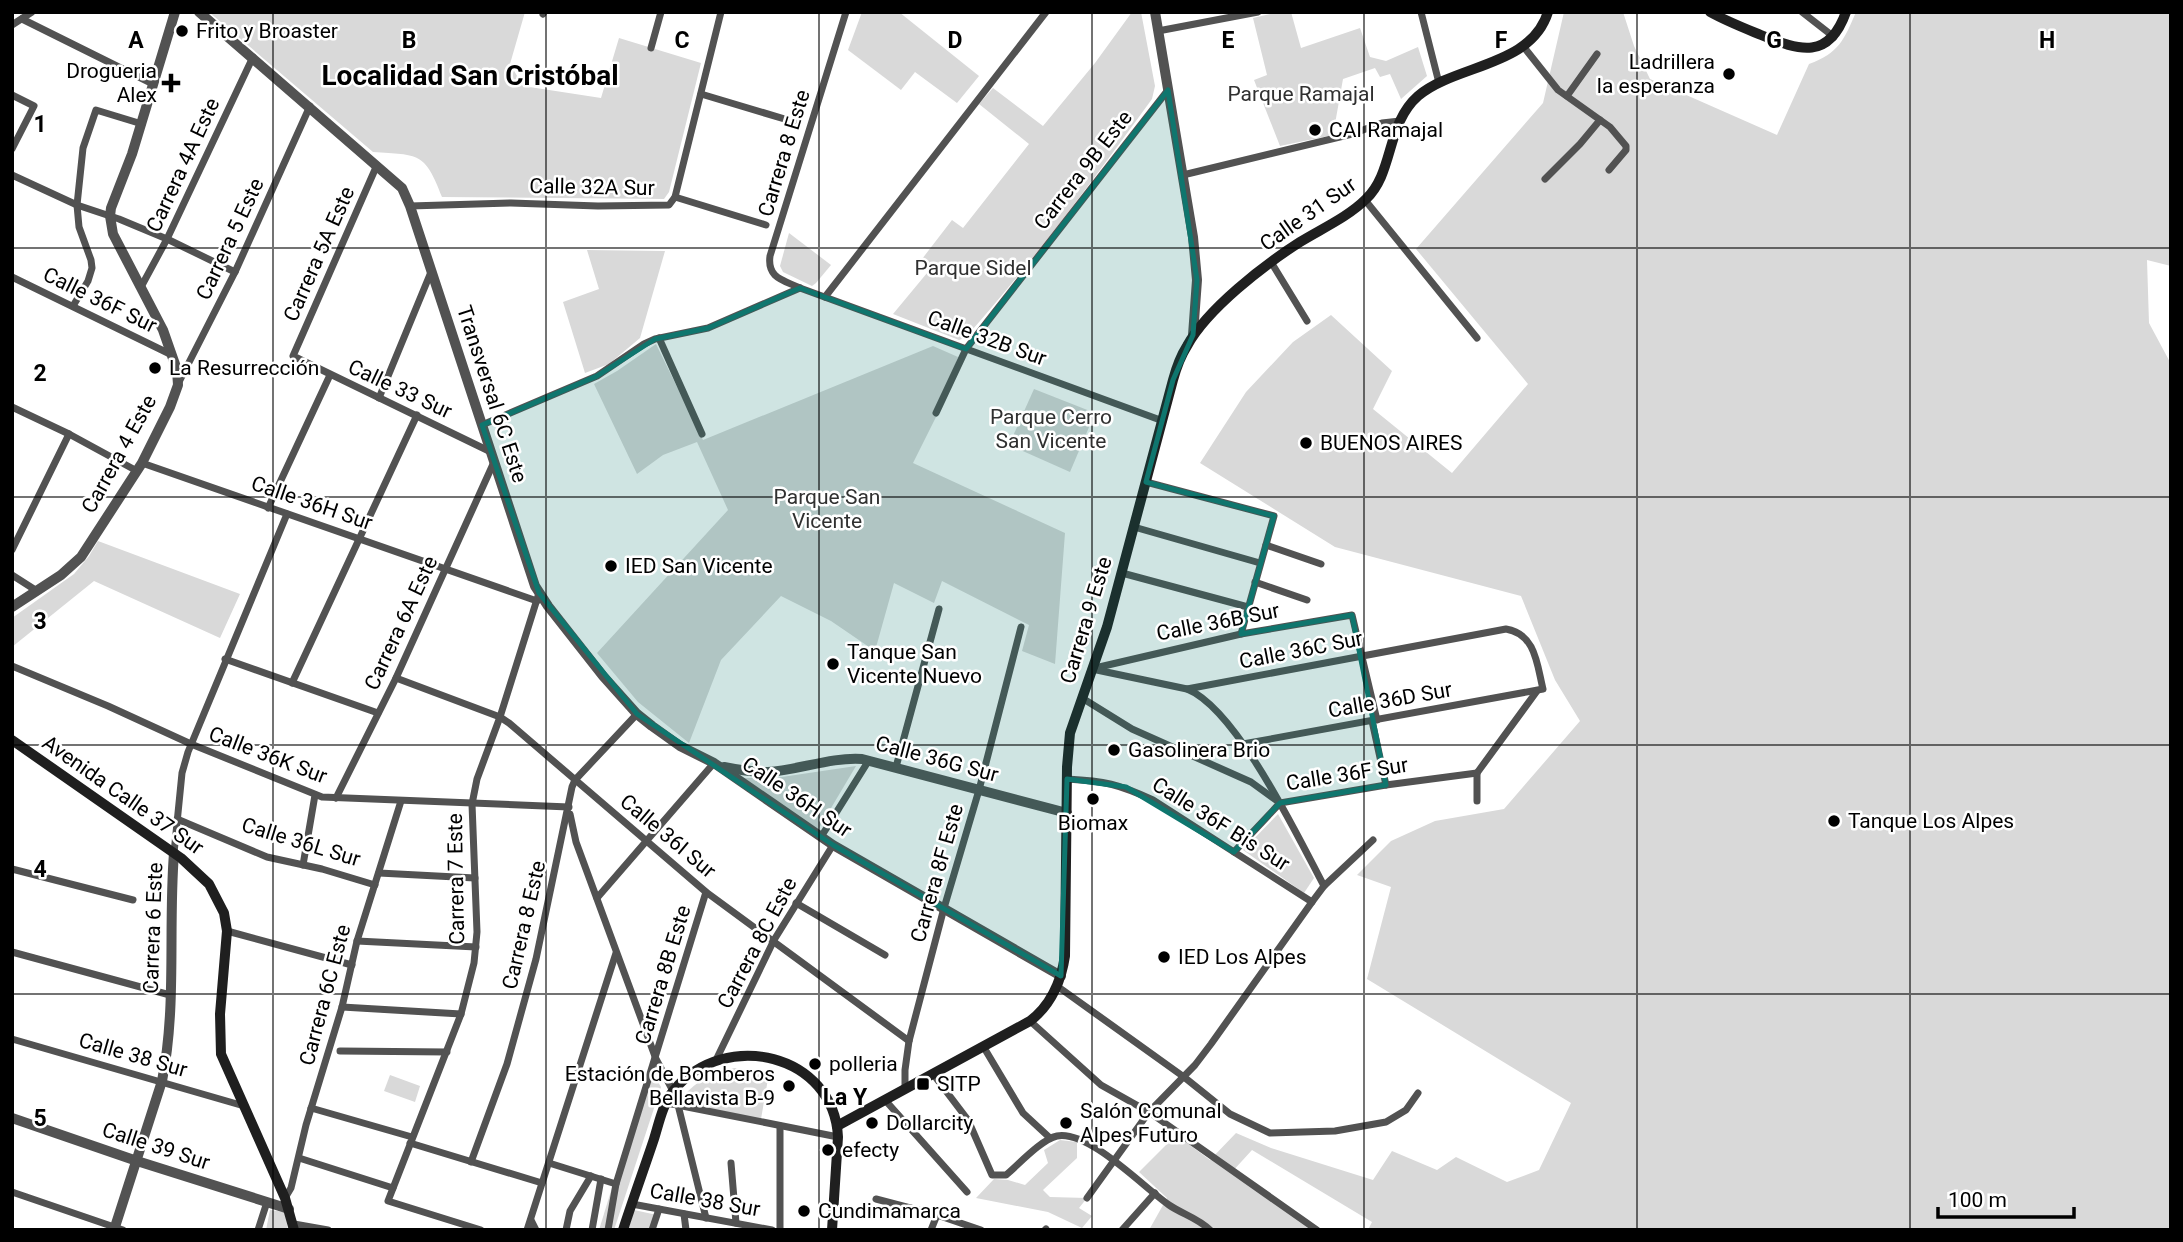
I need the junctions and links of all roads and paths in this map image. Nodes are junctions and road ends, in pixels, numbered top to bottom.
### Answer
1 (32, 12) edge
2 (175, 12) edge
3 (200, 12) edge
4 (661, 12) edge
5 (721, 12) edge
6 (846, 12) edge
7 (1046, 12) edge
8 (1155, 12) edge
9 (1258, 12) edge
10 (1421, 12) edge
11 (1548, 12) edge
12 (1710, 12) edge
13 (1802, 12) edge
14 (1846, 12) edge
15 (22, 19) junction
16 (12, 25) edge
17 (1158, 31) junction
18 (1834, 37) junction
19 (1523, 46) junction
20 (651, 48) dead end
21 (1597, 54) dead end
22 (253, 57) junction
23 (1439, 83) junction
24 (153, 84) junction
25 (1168, 90) junction
26 (701, 94) junction
27 (12, 95) edge
28 (1567, 96) junction
29 (310, 106) junction
30 (1600, 120) junction
31 (1400, 121) junction
32 (798, 123) dead end
33 (142, 124) junction
34 (12, 149) edge
35 (377, 165) junction
36 (1609, 170) dead end
37 (12, 175) edge
38 (1183, 175) junction
39 (1545, 179) dead end
40 (675, 197) junction
41 (1365, 200) junction
42 (78, 205) junction
43 (410, 206) junction
44 (110, 216) junction
45 (766, 225) dead end
46 (167, 239) junction
47 (1271, 262) junction
48 (235, 272) junction
49 (431, 272) junction
50 (12, 277) edge
51 (141, 287) junction
52 (800, 288) junction
53 (825, 297) junction
54 (73, 306) junction
55 (1307, 321) dead end
56 (1193, 335) junction
57 (659, 338) junction
58 (1477, 338) dead end
59 (966, 349) junction
60 (173, 355) junction
61 (293, 356) joint
62 (330, 375) junction
63 (178, 385) junction
64 (379, 398) junction
65 (12, 407) edge
66 (936, 413) dead end
67 (417, 415) junction
68 (1163, 421) junction
69 (482, 425) junction
70 (69, 434) junction
71 (702, 434) dead end
72 (493, 457) junction
73 (139, 467) junction
74 (1146, 482) junction
75 (268, 508) junction
76 (287, 514) junction
77 (1134, 527) junction
78 (359, 540) junction
79 (1266, 545) junction
80 (12, 550) edge
81 (1260, 564) junction
82 (1321, 564) dead end
83 (446, 570) junction
84 (1122, 573) junction
85 (12, 575) edge
86 (1255, 582) junction
87 (37, 591) junction
88 (537, 597) junction
89 (1307, 600) dead end
90 (12, 607) edge
91 (1248, 607) junction
92 (939, 609) dead end
93 (1021, 627) dead end
94 (1241, 634) junction
95 (1362, 656) junction
96 (225, 659) junction
97 (12, 666) edge
98 (1093, 668) junction
99 (396, 678) junction
100 (292, 682) junction
101 (1186, 689) junction
102 (1540, 690) junction
103 (1082, 698) junction
104 (378, 713) junction
105 (637, 714) junction
106 (500, 717) junction
107 (1375, 720) junction
108 (12, 740) edge
109 (191, 744) junction
110 (1243, 744) junction
111 (869, 760) junction
112 (714, 763) junction
113 (896, 768) junction
114 (1477, 773) junction
115 (1067, 779) junction
116 (575, 780) junction
117 (1386, 785) junction
118 (979, 790) junction
119 (314, 795) junction
120 (336, 798) junction
121 (401, 801) junction
122 (1477, 801) dead end
123 (1280, 803) junction
124 (472, 804) junction
125 (569, 807) junction
126 (1067, 813) junction
127 (177, 819) junction
128 (821, 837) junction
129 (1373, 840) dead end
130 (647, 842) junction
131 (833, 845) junction
132 (1234, 852) junction
133 (174, 853) junction
134 (303, 864) junction
135 (12, 869) edge
136 (379, 873) junction
137 (475, 878) junction
138 (375, 885) junction
139 (1324, 886) junction
140 (706, 892) junction
141 (597, 898) junction
142 (133, 900) dead end
143 (1312, 902) junction
144 (796, 903) junction
145 (944, 908) junction
146 (226, 926) junction
147 (774, 940) junction
148 (357, 941) junction
149 (476, 947) junction
150 (12, 952) edge
151 (616, 952) junction
152 (885, 955) dead end
153 (352, 965) junction
154 (1059, 981) junction
155 (170, 995) junction
156 (342, 1007) junction
157 (461, 1014) junction
158 (1030, 1021) junction
159 (12, 1039) edge
160 (909, 1041) junction
161 (984, 1046) junction
162 (340, 1051) dead end
163 (447, 1052) junction
164 (656, 1059) junction
165 (716, 1060) junction
166 (933, 1074) junction
167 (1184, 1077) junction
168 (162, 1081) junction
169 (905, 1089) junction
170 (673, 1091) junction
171 (1418, 1093) dead end
172 (885, 1100) junction
173 (672, 1104) junction
174 (244, 1106) junction
175 (311, 1108) junction
176 (1149, 1112) junction
177 (12, 1118) edge
178 (780, 1126) junction
179 (838, 1132) junction
180 (1050, 1138) junction
181 (411, 1140) junction
182 (299, 1158) junction
183 (137, 1161) junction
184 (1114, 1161) junction
185 (471, 1162) junction
186 (549, 1163) junction
187 (731, 1163) dead end
188 (591, 1176) junction
189 (601, 1179) junction
190 (542, 1184) junction
191 (617, 1184) junction
192 (393, 1188) junction
193 (967, 1192) dead end
194 (1155, 1193) junction
195 (13, 1194) edge
196 (1087, 1198) dead end
197 (876, 1199) dead end
198 (267, 1202) junction
199 (287, 1203) junction
200 (632, 1204) junction
201 (659, 1209) junction
202 (684, 1214) junction
203 (937, 1215) junction
204 (706, 1218) junction
205 (531, 1220) junction
206 (736, 1223) junction
207 (294, 1227) edge
208 (118, 1229) edge
209 (258, 1230) edge
210 (328, 1230) edge
211 (481, 1230) edge
212 (527, 1230) edge
213 (536, 1230) edge
214 (566, 1230) edge
215 (592, 1230) edge
216 (608, 1230) edge
217 (623, 1230) edge
218 (652, 1230) edge
219 (686, 1230) edge
220 (772, 1230) edge
221 (780, 1230) edge
222 (832, 1230) edge
223 (931, 1230) edge
224 (981, 1230) edge
225 (1122, 1230) edge
226 (1210, 1230) edge
227 (1317, 1230) edge

1 - 15 street
2 - 24 street
3 - 22 street, Transversal 6C Este
4 - 20 street
5 - 26 street
6 - 52 street, Carrera 8 Este
7 - 53 street
8 - 17 street, Carrera 9 Este
9 - 17 street
10 - 23 street
11 - 19 main road, Calle 31 Sur
12 - 18 main road
13 - 18 street
14 - 18 main road
15 - 16 street
15 - 24 street
17 - 25 street, Carrera 9 Este
19 - 23 main road, Calle 31 Sur
19 - 28 street
21 - 28 street
22 - 29 street, Transversal 6C Este
22 - 46 street, Carrera 4A Este
23 - 31 main road, Calle 31 Sur
24 - 33 street
25 - 38 street, Carrera 9 Este
25 - 59 street, Carrera 9B Este
26 - 32 street
26 - 40 street
27 - 34 street
28 - 30 street
29 - 35 street, Transversal 6C Este
29 - 48 street, Carrera 5 Este
30 - 36 street
30 - 39 street
31 - 38 street
31 - 41 main road, Calle 31 Sur
33 - 42 street
33 - 44 street
35 - 43 street, Transversal 6C Este
35 - 61 street, Carrera 5A Este
37 - 42 street
38 - 56 street, Carrera 9 Este
40 - 43 street, Calle 32A Sur
40 - 45 street, Calle 32A Sur
41 - 47 main road, Calle 31 Sur
41 - 58 street
42 - 44 street
42 - 54 street
43 - 49 street, Transversal 6C Este
44 - 46 street
44 - 51 street, Carrera 4 Este
46 - 48 street
46 - 51 street, Carrera 4A Este
47 - 55 street
47 - 56 main road, Calle 31 Sur
48 - 63 street, Carrera 5 Este
49 - 64 street
49 - 69 street, Transversal 6C Este
50 - 54 street, Calle 36F Sur
51 - 60 street, Carrera 4 Este
52 - 53 street, Calle 32B Sur
52 - 57 street
53 - 59 street, Calle 32B Sur
54 - 60 street, Calle 36F Sur
56 - 68 main road, Carrera 9 Este
57 - 69 street
57 - 71 street
59 - 66 street, Carrera 9B Este
59 - 68 street, Calle 32B Sur
60 - 63 street, Carrera 4 Este
61 - 62 street, Calle 33 Sur
62 - 64 street, Calle 33 Sur
62 - 75 street
63 - 73 street, Carrera 4 Este
64 - 67 street, Calle 33 Sur
65 - 70 street, Calle 36H Sur
67 - 72 street, Calle 33 Sur
67 - 78 street
68 - 74 main road, Carrera 9 Este
69 - 72 street, Transversal 6C Este
70 - 73 street, Calle 36H Sur
70 - 80 street
72 - 83 street, Carrera 6A Este
72 - 88 street, Transversal 6C Este
73 - 75 street, Calle 36H Sur
73 - 87 street, Carrera 4 Este
74 - 77 main road, Carrera 9 Este
74 - 79 street
75 - 76 street, Calle 36H Sur
76 - 78 street, Calle 36H Sur
76 - 96 street, Carrera 6 Este
77 - 81 street
77 - 84 main road, Carrera 9 Este
78 - 83 street, Calle 36H Sur
78 - 100 street
79 - 81 street
79 - 82 street
81 - 86 street
83 - 88 street, Calle 36H Sur
83 - 99 street, Carrera 6A Este
84 - 91 street
84 - 98 main road, Carrera 9 Este
85 - 87 street
86 - 89 street
86 - 91 street
87 - 90 street, Carrera 4 Este
88 - 105 street, Calle 36H Sur
88 - 106 street, Carrera 7 Este
91 - 94 street
92 - 113 street
93 - 118 street, Carrera 8F Este
94 - 95 street, Calle 36B Sur
94 - 98 street, Calle 36B Sur
95 - 101 street, Calle 36C Sur
95 - 102 street, Calle 36C Sur
95 - 107 street
96 - 100 street
96 - 109 street, Carrera 6 Este
97 - 109 street, Calle 36K Sur
98 - 101 street, Calle 36C Sur
98 - 103 main road, Carrera 9 Este
99 - 104 street, Carrera 6A Este
99 - 106 street, Calle 36I Sur
100 - 104 street
101 - 110 street
102 - 107 street, Calle 36D Sur
102 - 114 street
103 - 115 main road, Carrera 9 Este
103 - 123 street, Calle 36F Sur
104 - 120 street, Carrera 6A Este
105 - 112 street, Calle 36H Sur
105 - 116 street
106 - 116 street, Calle 36I Sur
106 - 124 street, Carrera 7 Este
107 - 110 street, Calle 36D Sur
107 - 117 street
108 - 133 main road, Avenida Calle 37 Sur
109 - 119 street, Calle 36K Sur
109 - 127 street, Carrera 6 Este
110 - 123 street
111 - 112 street, Calle 36G Sur
111 - 113 street, Calle 36G Sur
111 - 128 street
112 - 128 street, Calle 36H Sur
112 - 130 street
113 - 118 street, Calle 36G Sur
114 - 117 street, Calle 36F Sur
114 - 122 street
115 - 126 main road, Carrera 9 Este
115 - 132 street, Calle 36F Bis Sur
116 - 125 street, Carrera 8 Este
116 - 130 street, Calle 36I Sur
117 - 123 street, Calle 36F Sur
118 - 126 street, Calle 36G Sur
118 - 145 street, Carrera 8F Este
119 - 120 street, Calle 36K Sur
119 - 134 street
120 - 121 street, Calle 36K Sur
121 - 124 street, Calle 36K Sur
121 - 136 street, Carrera 6C Este
123 - 132 street
123 - 139 street
124 - 125 street, Calle 36K Sur
124 - 137 street, Carrera 7 Este
125 - 141 street
125 - 185 street, Carrera 8 Este
126 - 154 main road, Carrera 9 Este
127 - 133 street, Carrera 6 Este
127 - 134 street, Calle 36L Sur
128 - 131 street, Calle 36H Sur
129 - 139 street
130 - 140 street, Calle 36I Sur
130 - 141 street
131 - 144 street, Carrera 8C Este
131 - 145 street, Calle 36H Sur
132 - 143 street, Calle 36F Bis Sur
133 - 146 main road, Avenida Calle 37 Sur
133 - 155 street, Carrera 6 Este
134 - 138 street, Calle 36L Sur
135 - 142 street
136 - 137 street, Calle 36L Sur
136 - 138 street, Carrera 6C Este
137 - 149 street, Carrera 7 Este
138 - 148 street, Carrera 6C Este
139 - 143 street
140 - 147 street, Calle 36I Sur
140 - 164 street, Carrera 8B Este
141 - 151 street
143 - 167 street
144 - 147 street, Carrera 8C Este
144 - 152 street
145 - 154 street, Calle 36H Sur
145 - 160 street, Carrera 8F Este
146 - 153 street
146 - 174 main road
147 - 160 street, Calle 36I Sur
147 - 165 street, Carrera 8C Este
148 - 149 street
148 - 153 street, Carrera 6C Este
149 - 157 street, Carrera 7 Este
150 - 155 street
151 - 164 street
151 - 186 street
153 - 156 street, Carrera 6C Este
154 - 158 main road, Carrera 9 Este
154 - 167 street, Calle 36H Sur
155 - 168 street, Carrera 6 Este
156 - 157 street
156 - 175 street, Carrera 6C Este
157 - 163 street, Carrera 7 Este
158 - 161 main road, Carrera 9 Este
158 - 176 street
159 - 168 street, Calle 38 Sur
160 - 169 street, Carrera 8F Este
161 - 166 main road, Carrera 9 Este
161 - 180 street
162 - 163 street
163 - 181 street, Carrera 7 Este
164 - 170 street
164 - 191 street, Carrera 8B Este
165 - 170 main road
165 - 179 main road
166 - 169 main road, Carrera 9 Este
166 - 180 street
167 - 171 street, Calle 36H Sur
167 - 176 street
168 - 174 street, Calle 38 Sur
168 - 183 street, Carrera 6 Este
169 - 172 main road, Carrera 9 Este
170 - 173 main road
172 - 179 main road, Carrera 9 Este
172 - 193 street
173 - 178 street
173 - 200 main road
173 - 204 street
174 - 199 main road
175 - 181 street
175 - 182 street, Carrera 6C Este
176 - 184 street
176 - 227 street
177 - 183 street, Calle 39 Sur
178 - 179 street
178 - 221 street
179 - 222 main road
180 - 184 street
181 - 185 street
181 - 192 street, Carrera 7 Este
182 - 192 street
182 - 199 street, Carrera 6C Este
183 - 198 street, Calle 39 Sur
183 - 208 street, Carrera 6 Este
184 - 194 street
184 - 196 street
185 - 190 street
186 - 188 street
186 - 190 street
187 - 206 street
188 - 189 street
188 - 214 street
189 - 191 street
189 - 215 street
190 - 205 street
191 - 216 street, Carrera 8B Este
192 - 211 street, Carrera 7 Este
194 - 225 street
194 - 226 street
195 - 208 street
197 - 203 street
198 - 199 street, Calle 39 Sur
198 - 209 street
199 - 207 main road
200 - 201 street, Calle 38 Sur
200 - 217 main road
201 - 202 street, Calle 38 Sur
201 - 218 street
202 - 204 street, Calle 38 Sur
202 - 219 street
203 - 223 street
203 - 224 street
204 - 206 street, Calle 38 Sur
205 - 212 street
205 - 213 street
206 - 220 street, Calle 38 Sur
207 - 210 street

